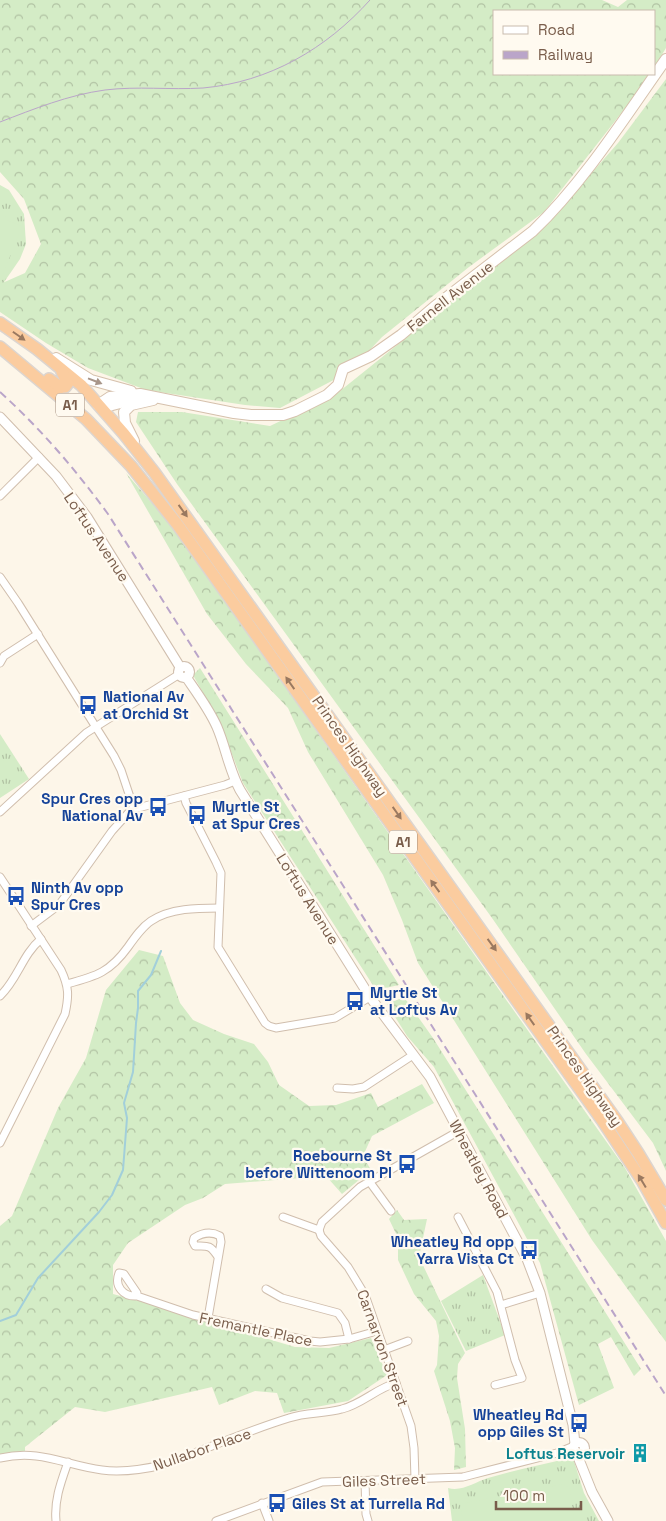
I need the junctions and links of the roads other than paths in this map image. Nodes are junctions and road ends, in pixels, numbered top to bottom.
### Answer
1 (666, 60) edge
2 (656, 74) edge
3 (655, 75) edge
4 (0, 323) edge
5 (2, 349) edge
6 (37, 349) junction
7 (59, 367) junction
8 (150, 397) junction
9 (66, 401) junction
10 (99, 408) junction
11 (0, 417) edge
12 (39, 457) junction
13 (132, 466) junction
14 (154, 472) junction
15 (0, 496) edge
16 (1, 580) edge
17 (38, 634) junction
18 (0, 663) edge
19 (182, 673) junction
20 (96, 727) junction
21 (235, 781) junction
22 (184, 796) junction
23 (134, 809) junction
24 (0, 812) edge
25 (1, 879) edge
26 (219, 908) junction
27 (31, 926) junction
28 (41, 939) junction
29 (67, 984) junction
30 (0, 996) edge
31 (370, 997) junction
32 (399, 1037) joint
33 (413, 1055) junction
34 (337, 1088) dead end
35 (459, 1132) junction
36 (0, 1143) edge
37 (369, 1181) junction
38 (666, 1200) edge
39 (391, 1211) dead end
40 (283, 1217) dead end
41 (458, 1217) dead end
42 (666, 1223) edge
43 (319, 1230) junction
44 (218, 1257) dead end
45 (266, 1289) dead end
46 (540, 1293) junction
47 (137, 1296) dead end
48 (501, 1304) junction
49 (208, 1318) junction
50 (377, 1330) junction
51 (349, 1339) junction
52 (408, 1341) dead end
53 (384, 1350) junction
54 (396, 1383) junction
55 (495, 1385) dead end
56 (577, 1448) junction
57 (0, 1458) edge
58 (68, 1462) junction
59 (415, 1479) junction
60 (365, 1481) junction
61 (262, 1503) junction
62 (56, 1521) edge
63 (216, 1521) edge
64 (269, 1521) edge
65 (368, 1521) edge
66 (608, 1521) edge

1 - 2 main road, Farnell Avenue
3 - 8 main road, Farnell Avenue
4 -> 6 highway, Princes Highway / A1
5 - 7 highway
5 - 9 highway, Princes Highway / A1
6 - 7 highway, Princes Highway / A1
6 -> 8 main road
7 - 10 highway, Princes Highway / A1
8 - 10 main road, Farnell Avenue
8 - 14 main road
9 - 10 highway
9 - 13 highway, Princes Highway / A1
10 - 13 highway
10 - 14 highway, Princes Highway / A1
11 - 12 street, Loftus Avenue
12 - 15 street
12 - 19 street, Loftus Avenue
42 -> 13 highway, Princes Highway / A1
14 -> 38 highway, Princes Highway / A1
16 - 17 street
17 - 18 street
17 - 20 street
19 - 20 street
19 - 21 street, Loftus Avenue
20 - 23 street
20 - 24 street
21 - 22 street
21 - 31 street, Loftus Avenue
22 - 23 street
22 - 26 street
23 - 27 street
25 - 27 street
26 - 29 street
26 - 31 street
27 - 28 street
28 - 29 street
28 - 30 street
29 - 36 street
31 - 32 street, Loftus Avenue
32 - 33 street, Wheatley Road
33 - 34 street
33 - 35 street, Wheatley Road
35 - 37 street
35 - 46 street, Wheatley Road
37 - 39 street
37 - 43 street
40 - 43 street
41 - 48 street
43 - 50 street, Carnarvon Street
44 - 49 street
45 - 51 street
46 - 48 street
46 - 56 street, Wheatley Road
47 - 49 street, Fremantle Place
48 - 55 street
49 - 51 street, Fremantle Place
50 - 51 street, Fremantle Place
50 - 53 street, Carnarvon Street
52 - 53 street
53 - 54 street, Carnarvon Street
54 - 58 street, Nullabor Place
54 - 59 street, Carnarvon Street
56 - 59 street, Giles Street
56 - 66 street, Wheatley Road
57 - 58 street, Nullabor Place
58 - 62 street
59 - 60 street, Giles Street
60 - 61 street, Giles Street
60 - 65 street
61 - 63 street, Giles Street
61 - 64 street

